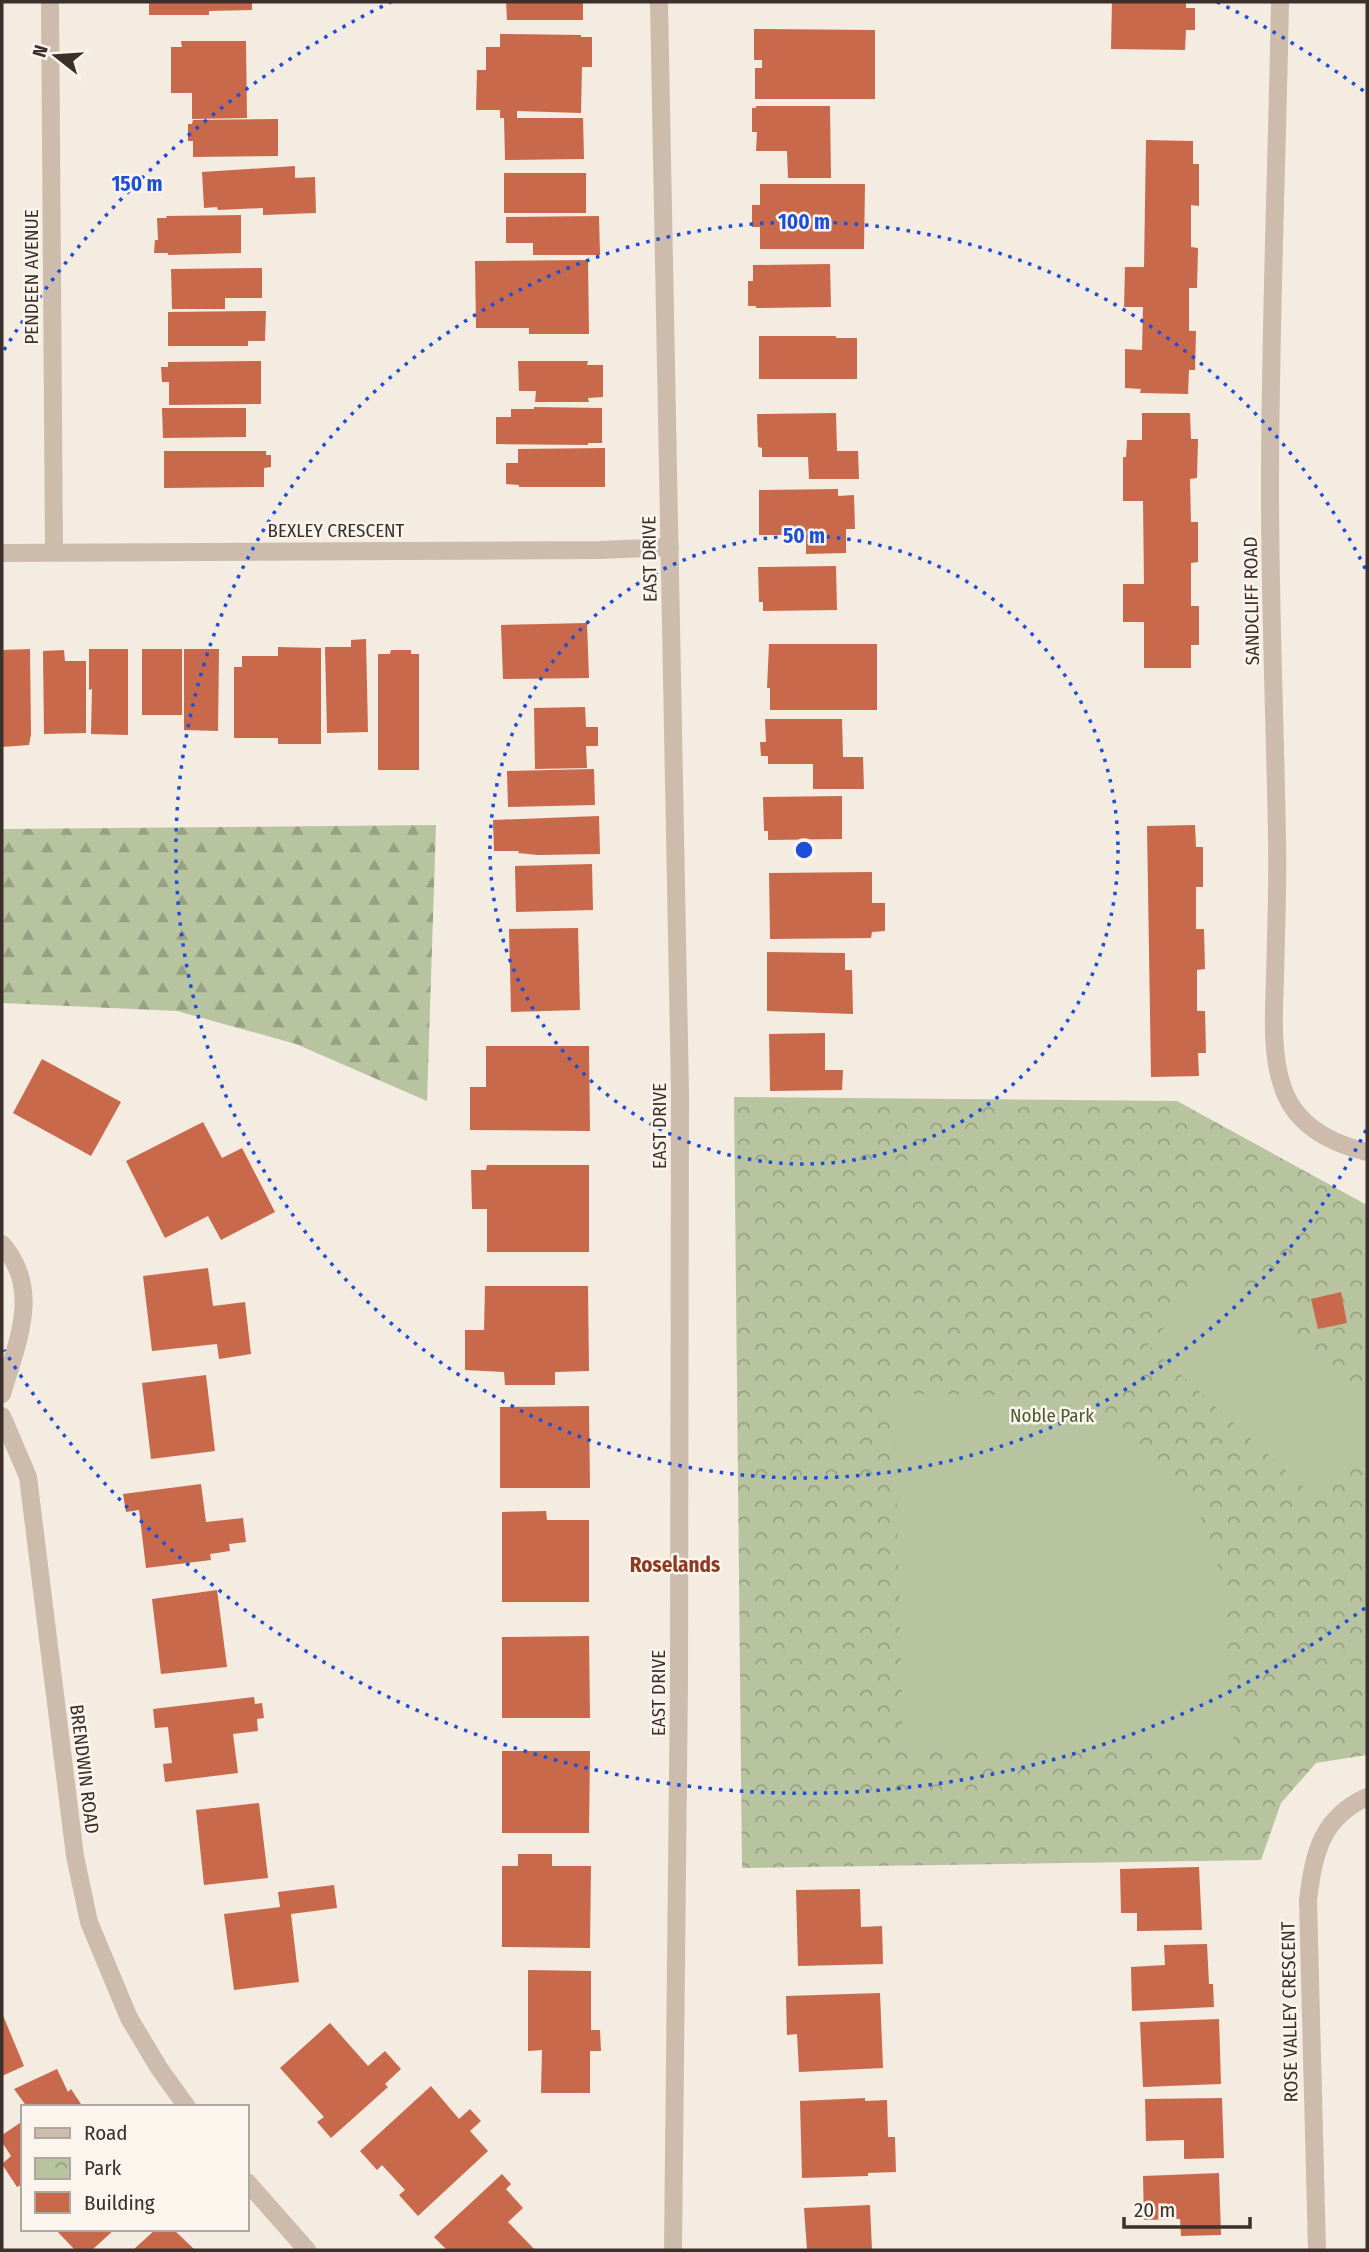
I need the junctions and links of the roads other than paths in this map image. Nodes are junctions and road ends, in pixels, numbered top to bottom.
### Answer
1 (50, 2) edge
2 (659, 2) edge
3 (1280, 2) edge
4 (670, 547) junction
5 (54, 552) junction
6 (2, 553) edge
7 (1367, 1152) edge
8 (2, 1244) edge
9 (2, 1394) edge
10 (2, 1416) edge
11 (1367, 1797) edge
12 (186, 2105) edge
13 (248, 2183) edge
14 (307, 2250) edge
15 (673, 2250) edge
16 (1317, 2250) edge

1 - 5 street, PENDEEN AVENUE
2 - 4 street, EAST DRIVE
3 - 7 street, SANDCLIFF ROAD
4 - 5 street, BEXLEY CRESCENT
4 - 15 street, EAST DRIVE
5 - 6 street, BEXLEY CRESCENT
8 - 9 street
10 - 12 street, BRENDWIN ROAD
11 - 16 street, ROSE VALLEY CRESCENT
13 - 14 street

